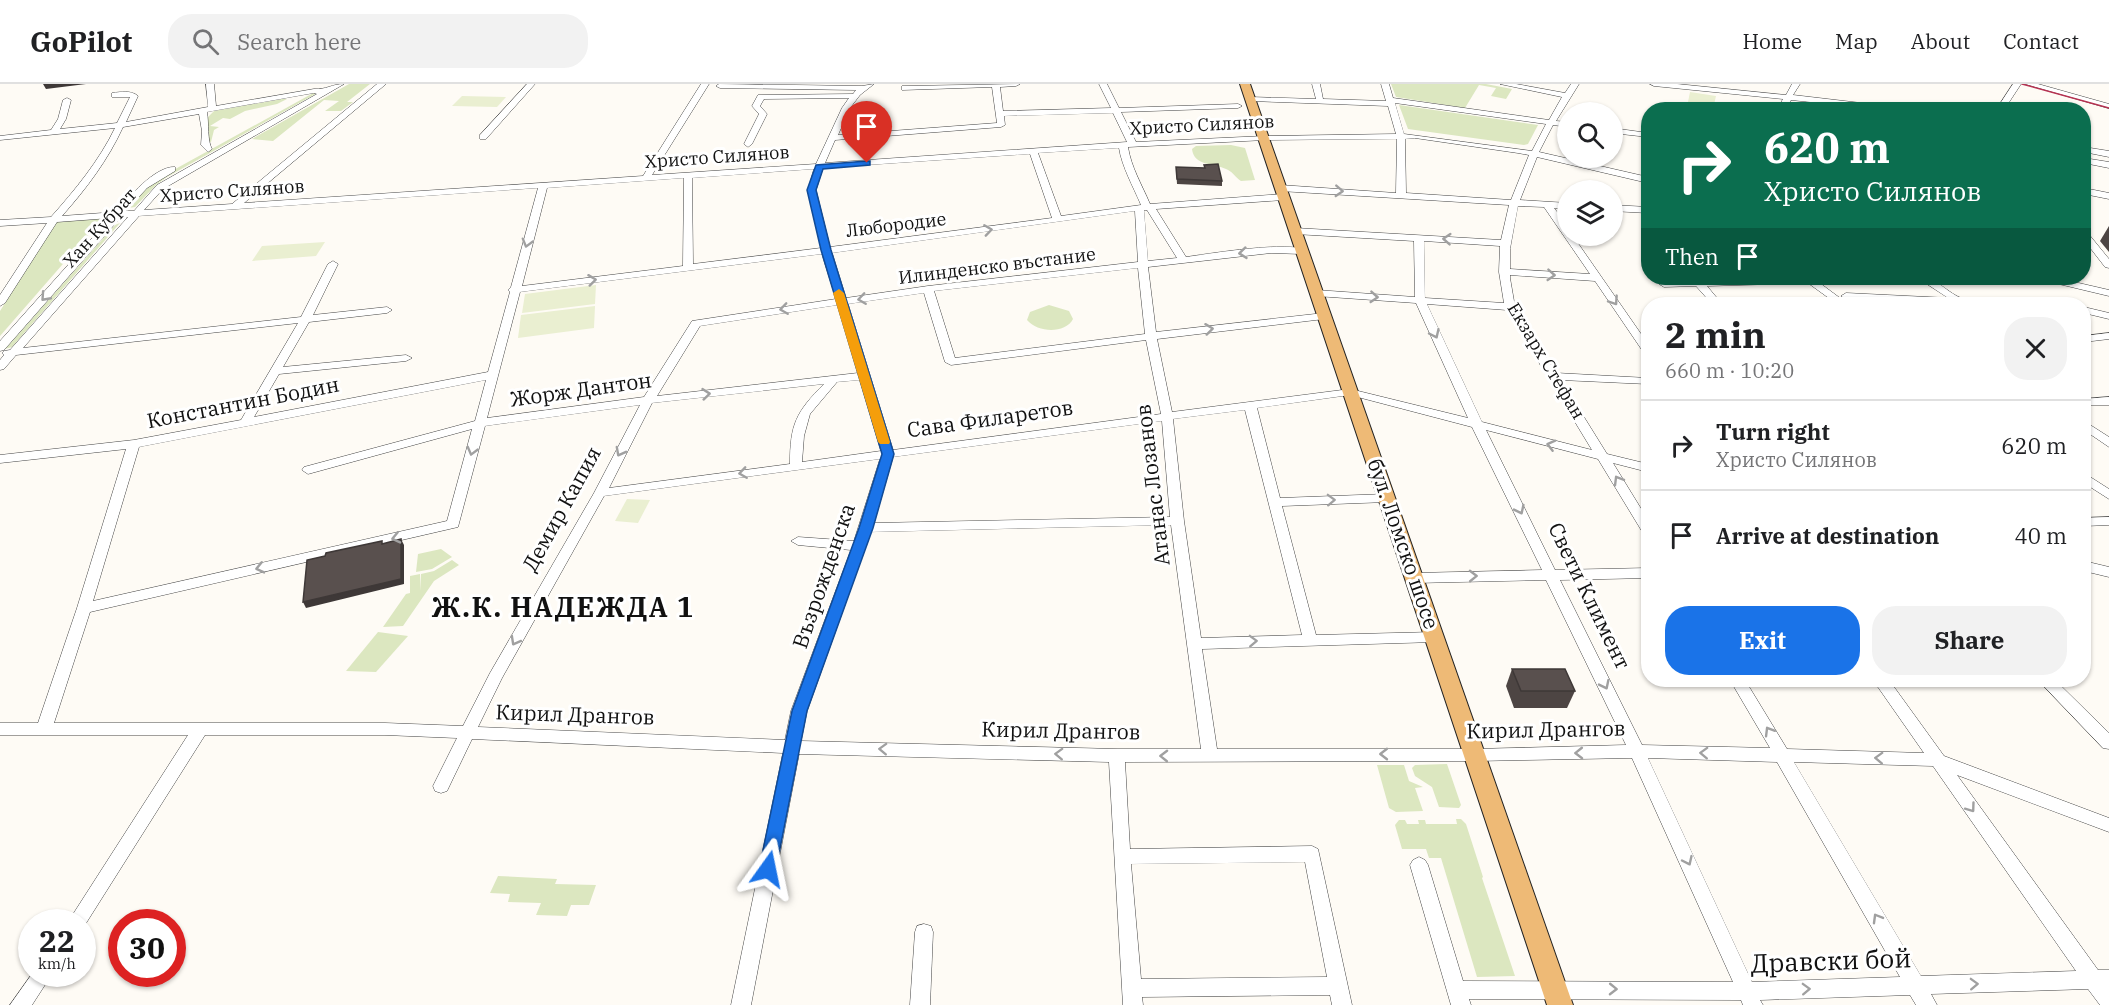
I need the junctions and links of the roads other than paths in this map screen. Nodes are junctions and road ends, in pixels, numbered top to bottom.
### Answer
1 (210, 84) edge
2 (298, 84) edge
3 (340, 84) edge
4 (382, 84) edge
5 (531, 84) edge
6 (705, 84) edge
7 (1016, 84) edge
8 (1103, 84) edge
9 (1245, 84) edge
10 (1316, 84) edge
11 (1385, 84) edge
12 (1504, 84) edge
13 (1575, 84) edge
14 (1654, 84) edge
15 (1796, 84) edge
16 (2017, 84) edge
17 (2029, 84) edge
18 (792, 85) edge
19 (996, 85) edge
20 (720, 86) dead end
21 (863, 86) edge
22 (1696, 86) edge
23 (326, 88) edge
24 (905, 88) dead end
25 (115, 95) dead end
26 (300, 96) junction
27 (854, 96) junction
28 (1568, 96) junction
29 (1789, 96) junction
30 (1250, 99) junction
31 (67, 100) dead end
32 (1320, 101) junction
33 (1392, 102) junction
34 (1785, 102) edge
35 (1844, 102) edge
36 (2005, 102) edge
37 (1238, 106) dead end
38 (2109, 106) edge
39 (1114, 109) junction
40 (208, 111) junction
41 (998, 114) junction
42 (1552, 124) junction
43 (1557, 124) edge
44 (122, 125) junction
45 (54, 132) junction
46 (1623, 132) edge
47 (1641, 134) edge
48 (1401, 136) junction
49 (483, 137) dead end
50 (0, 138) edge
51 (833, 138) junction
52 (1265, 138) junction
53 (748, 144) dead end
54 (1128, 145) junction
55 (208, 149) junction
56 (1033, 151) junction
57 (2091, 151) edge
58 (1536, 153) junction
59 (2109, 154) edge
60 (2091, 162) edge
61 (2109, 165) edge
62 (819, 167) junction
63 (688, 176) junction
64 (1641, 178) edge
65 (645, 179) junction
66 (543, 186) junction
67 (1281, 192) junction
68 (2091, 192) edge
69 (1401, 195) junction
70 (2109, 196) edge
71 (1512, 203) junction
72 (1548, 206) junction
73 (1557, 206) edge
74 (1145, 207) junction
75 (234, 208) junction
76 (1623, 209) edge
77 (1641, 210) edge
78 (135, 214) junction
79 (119, 215) junction
80 (54, 219) junction
81 (1557, 219) edge
82 (1058, 220) junction
83 (0, 223) edge
84 (1295, 231) junction
85 (1419, 237) junction
86 (1505, 243) junction
87 (2091, 243) edge
88 (1576, 246) edge
89 (826, 250) junction
90 (1302, 251) junction
91 (1184, 260) junction
92 (333, 264) dead end
93 (2109, 265) edge
94 (1143, 266) junction
95 (688, 267) junction
96 (1504, 272) junction
97 (1599, 278) junction
98 (1700, 285) edge
99 (1818, 285) edge
100 (1934, 285) edge
101 (2075, 285) edge
102 (928, 289) junction
103 (513, 290) junction
104 (1316, 293) junction
105 (2109, 293) edge
106 (1711, 297) edge
107 (1839, 297) edge
108 (1952, 297) edge
109 (1420, 301) junction
110 (842, 302) junction
111 (0, 303) edge
112 (1510, 307) junction
113 (387, 310) dead end
114 (2091, 312) edge
115 (1324, 316) junction
116 (2109, 316) edge
117 (306, 318) junction
118 (696, 323) joint
119 (1151, 336) junction
120 (2109, 336) edge
121 (2091, 338) edge
122 (1641, 341) edge
123 (0, 348) edge
124 (12, 353) junction
125 (0, 354) edge
126 (406, 358) dead end
127 (0, 367) edge
128 (276, 371) junction
129 (492, 375) junction
130 (864, 376) junction
131 (1553, 376) junction
132 (834, 379) junction
133 (1641, 381) edge
134 (1350, 392) junction
135 (648, 400) junction
136 (2109, 401) edge
137 (2091, 402) edge
138 (1250, 405) junction
139 (1167, 415) junction
140 (245, 423) junction
141 (480, 423) junction
142 (1478, 427) junction
143 (2091, 430) edge
144 (2109, 443) edge
145 (134, 444) junction
146 (888, 454) junction
147 (1605, 458) junction
148 (0, 459) edge
149 (796, 465) junction
150 (1641, 466) edge
151 (308, 470) dead end
152 (2091, 484) edge
153 (600, 493) junction
154 (2109, 495) edge
155 (1387, 498) junction
156 (1276, 502) junction
157 (1641, 518) edge
158 (1177, 521) junction
159 (2109, 521) edge
160 (2091, 522) edge
161 (866, 528) junction
162 (798, 541) dead end
163 (860, 546) junction
164 (2091, 568) edge
165 (2109, 572) edge
166 (1641, 573) edge
167 (1552, 574) junction
168 (1414, 578) junction
169 (84, 608) junction
170 (1435, 637) junction
171 (1310, 639) junction
172 (1194, 644) junction
173 (1742, 687) edge
174 (1886, 687) edge
175 (2053, 687) edge
176 (44, 728) junction
177 (0, 729) edge
178 (200, 730) junction
179 (466, 733) junction
180 (2109, 743) edge
181 (792, 747) junction
182 (1637, 751) junction
183 (1474, 754) junction
184 (1117, 756) junction
185 (1783, 756) junction
186 (1210, 757) junction
187 (1937, 760) junction
188 (441, 786) dead end
189 (2109, 825) edge
190 (1122, 857) junction
191 (1419, 865) dead end
192 (85, 909) edge
193 (924, 932) dead end
194 (2102, 980) edge
195 (1915, 986) junction
196 (33, 987) edge
197 (1340, 996) edge
198 (1133, 997) edge
199 (1459, 997) edge
200 (1557, 997) edge
201 (1750, 998) edge
202 (2109, 1002) edge
203 (20, 1005) edge
204 (741, 1005) edge
205 (920, 1005) edge
206 (1927, 1005) edge

1 - 40 street
2 - 26 street
3 - 23 street, Хан Кубрат
4 - 75 street
5 - 49 street
6 - 65 street
7 - 19 street
8 - 39 street
9 - 30 main road, бул. Ломско шосе
10 - 32 street
11 - 33 street
12 - 28 street
13 - 28 street, Екзарх Стефан
14 - 22 street
15 - 29 street
16 - 36 street
17 - 38 street
18 - 20 street
18 - 21 street
19 - 24 street
19 - 41 street
21 - 27 street
22 - 29 street
23 - 26 street, Хан Кубрат
23 - 78 street, Хан Кубрат
25 - 44 street
26 - 40 street
26 - 55 street, Хан Кубрат
27 - 51 street
27 - 53 street
28 - 42 street, Екзарх Стефан
29 - 34 street
29 - 35 street
30 - 32 street
30 - 52 main road, бул. Ломско шосе
31 - 45 street
32 - 33 street
33 - 42 street
33 - 48 street
37 - 39 street
39 - 41 street
39 - 54 street
40 - 44 street
40 - 55 street
41 - 51 street
42 - 43 street
42 - 58 street, Екзарх Стефан
44 - 45 street
44 - 80 street
45 - 50 street
46 - 47 street
48 - 52 street, Христо Силянов
48 - 58 street, Христо Силянов
48 - 69 street
51 - 62 street
52 - 54 street, Христо Силянов
52 - 67 main road, бул. Ломско шосе
54 - 56 street, Христо Силянов
54 - 74 street
55 - 79 street, Хан Кубрат
56 - 62 street, Христо Силянов
56 - 82 street
57 - 59 street
58 - 64 street, Христо Силянов
58 - 71 street, Екзарх Стефан
60 - 61 street
62 - 63 street, Христо Силянов
62 - 89 street
63 - 65 street, Христо Силянов
63 - 95 street
65 - 66 street, Христо Силянов
66 - 75 street, Христо Силянов
66 -> 103 street
67 -> 69 street, Любородие
67 - 74 street, Любородие
67 - 84 main road, бул. Ломско шосе
68 - 70 street
69 - 71 street, Любородие
71 - 72 street, Любородие
71 - 86 street, Екзарх Стефан
72 - 73 street, Любородие
72 - 81 street
74 - 82 street, Любородие
74 - 91 street
74 - 94 street, Атанас Лозанов
75 - 78 street, Христо Силянов
76 - 77 street
78 - 79 street, Христо Силянов
78 - 124 street, Хан Кубрат
79 - 80 street, Христо Силянов
79 -> 123 street, Хан Кубрат
80 - 83 street, Христо Силянов
80 - 111 street
89 -> 82 street, Любородие
84 - 85 street
84 - 90 main road, бул. Ломско шосе
86 -> 85 street
85 - 109 street, Свети Климент
86 - 96 street, Екзарх Стефан
87 - 93 street
88 - 97 street
89 - 95 street, Любородие
89 - 110 street
90 -> 91 street, Илинденско въстание
90 - 104 main road, бул. Ломско шосе
91 - 94 street, Илинденско въстание
92 - 117 street
94 - 102 street, Илинденско въстание
94 - 119 street, Атанас Лозанов
103 -> 95 street, Любородие
96 -> 97 street
96 - 112 street, Екзарх Стефан
97 -> 122 street
98 - 106 street
99 - 107 street
100 - 108 street
101 - 105 street
102 -> 110 street, Илинденско въстание
102 - 119 street
103 - 129 street
104 -> 109 street
104 - 115 main road, бул. Ломско шосе
109 - 112 street
109 -> 142 street, Свети Климент
110 -> 118 street, Илинденско въстание
110 - 130 street
112 - 131 street, Екзарх Стефан
113 - 117 street
114 - 116 street
119 -> 115 street
115 - 134 main road, бул. Ломско шосе
117 - 124 street
117 - 128 street
118 - 135 street, Демир Капия
119 - 139 street, Атанас Лозанов
120 - 121 street
124 - 125 street
124 - 127 street, Хан Кубрат
126 - 128 street
128 - 140 street
129 - 140 street, Константин Бодин
129 - 141 street
130 - 132 street, Жорж Дантон
130 - 146 street
131 - 133 street
131 - 147 street, Екзарх Стефан
135 -> 132 street, Жорж Дантон
132 - 149 street
134 - 138 street, Сава Филаретов
134 - 142 street
134 - 155 main road, бул. Ломско шосе
135 - 141 street, Жорж Дантон
135 -> 153 street, Демир Капия
136 - 137 street
138 - 139 street, Сава Филаретов
138 - 156 street
139 - 146 street, Сава Филаретов
139 - 158 street, Атанас Лозанов
140 - 145 street, Константин Бодин
141 - 151 street, Жорж Дантон
141 -> 169 street
147 -> 142 street
142 -> 167 street, Свети Климент
143 - 144 street
145 - 148 street, Константин Бодин
145 - 169 street
146 - 149 street, Сава Филаретов
146 - 161 street, Възрожденска
147 - 150 street
157 -> 147 street, Екзарх Стефан
149 -> 153 street, Сава Филаретов
152 - 154 street
153 -> 179 street, Демир Капия
156 -> 155 street
155 - 168 main road, бул. Ломско шосе
156 - 171 street
158 - 161 street
158 - 172 street, Атанас Лозанов
159 - 160 street
161 - 163 street, Възрожденска
162 - 163 street
163 - 181 street, Възрожденска
164 - 165 street
166 - 167 street
168 -> 167 street
167 -> 182 street, Свети Климент
168 - 170 main road, бул. Ломско шосе
169 - 176 street
170 - 171 street
170 - 183 main road, бул. Ломско шосе
172 -> 171 street
172 - 186 street, Атанас Лозанов
185 -> 173 street
174 - 187 street
175 - 180 street
176 - 177 street, Кирил Дрангов
176 - 178 street, Кирил Дрангов
178 - 179 street, Кирил Дрангов
178 - 192 street
179 - 181 street, Кирил Дрангов
179 - 188 street, Демир Капия
184 -> 181 street, Кирил Дрангов
181 - 204 street, Възрожденска
182 -> 183 street, Кирил Дрангов
185 -> 182 street, Кирил Дрангов
182 -> 201 street, Свети Климент
183 -> 186 street, Кирил Дрангов
183 - 200 main road, бул. Ломско шосе
186 -> 184 street, Кирил Дрангов
184 - 190 street
187 -> 185 street, Кирил Дрангов
195 -> 185 street
187 - 189 street, Кирил Дрангов
187 -> 194 street
190 - 197 street
190 - 198 street
191 - 199 street
193 - 205 street
195 -> 194 street, Дравски бой
194 - 202 street
201 -> 195 street, Дравски бой
195 - 206 street
196 - 203 street
197 - 198 street
199 - 200 street, Дравски бой
200 -> 201 street, Дравски бой

